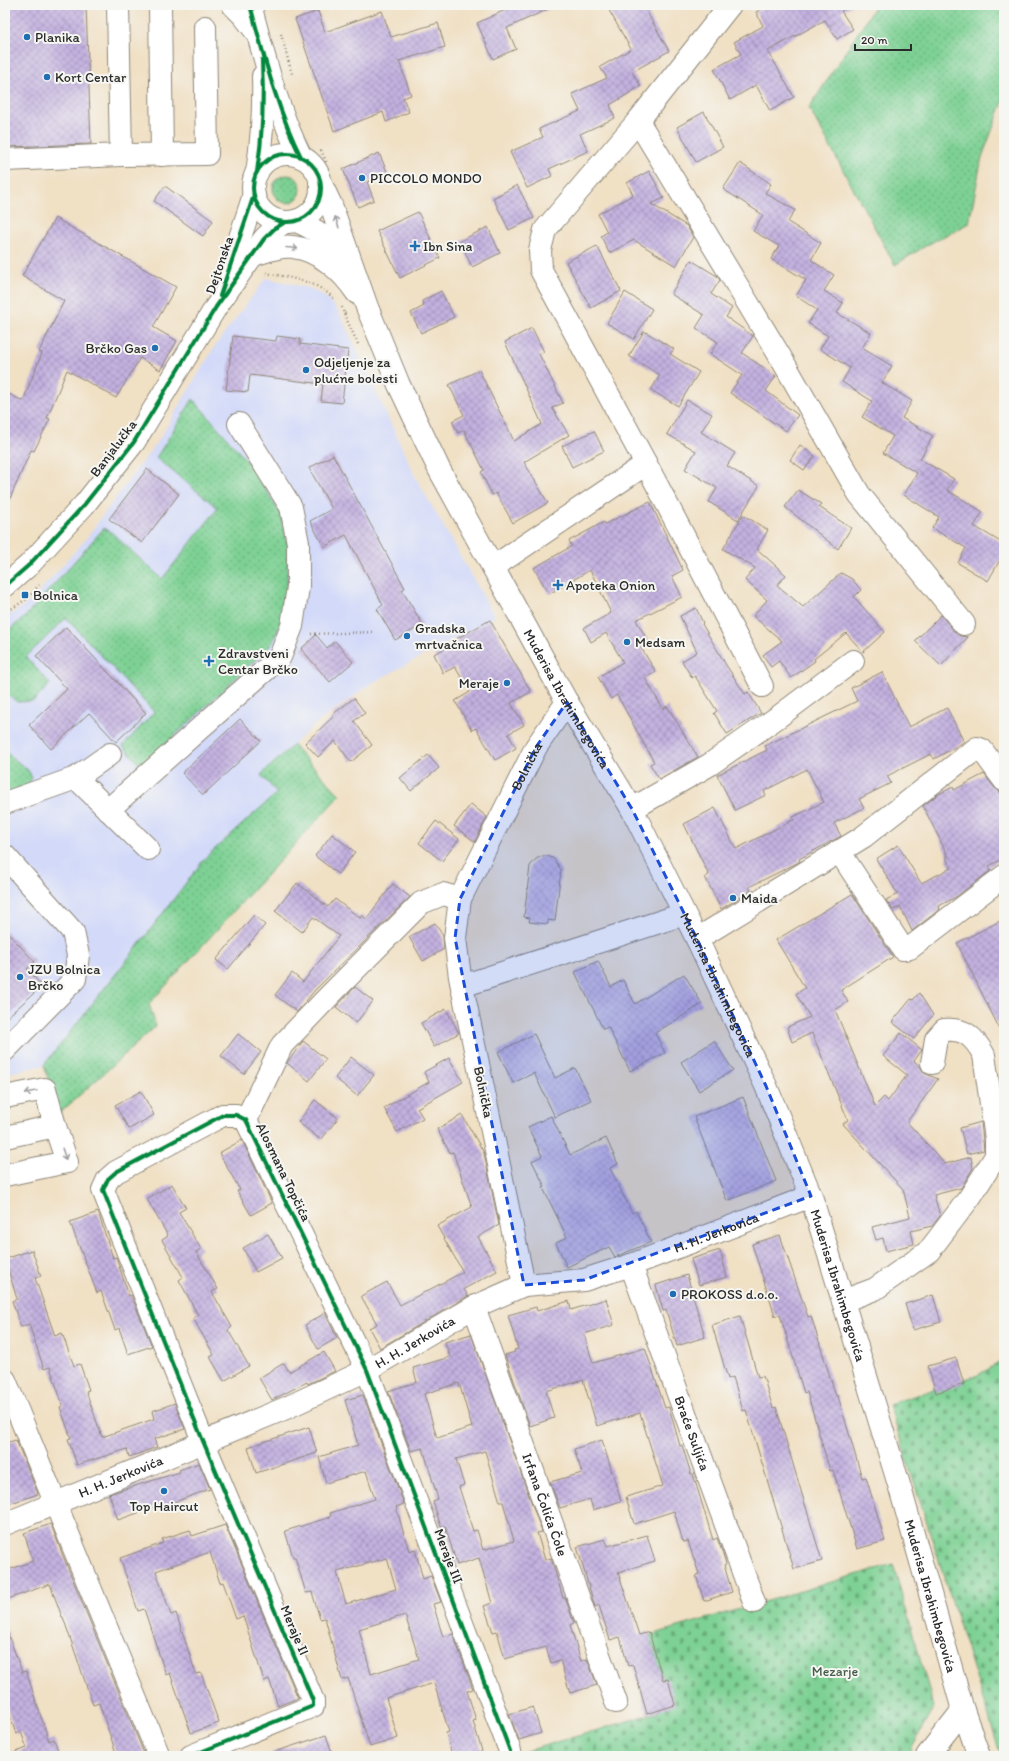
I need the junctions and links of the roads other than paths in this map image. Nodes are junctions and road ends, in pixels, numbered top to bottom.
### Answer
1 (118, 5) edge
2 (160, 5) edge
3 (233, 5) edge
4 (250, 5) edge
5 (730, 5) edge
6 (205, 27) dead end
7 (260, 41) junction
8 (638, 121) junction
9 (121, 155) junction
10 (162, 155) junction
11 (301, 157) junction
12 (5, 160) edge
13 (257, 173) junction
14 (320, 182) junction
15 (254, 195) junction
16 (290, 222) junction
17 (254, 255) junction
18 (350, 259) junction
19 (216, 307) junction
20 (367, 307) junction
21 (239, 424) dead end
22 (646, 464) junction
23 (492, 567) junction
24 (5, 586) edge
25 (964, 624) dead end
26 (853, 661) dead end
27 (762, 686) dead end
28 (567, 702) junction
29 (110, 754) dead end
30 (76, 778) junction
31 (1004, 780) edge
32 (5, 803) edge
33 (632, 809) junction
34 (108, 810) junction
35 (148, 849) dead end
36 (839, 851) junction
37 (5, 856) edge
38 (1004, 876) edge
39 (460, 899) junction
40 (684, 914) junction
41 (697, 938) junction
42 (462, 986) junction
43 (5, 1050) edge
44 (932, 1062) dead end
45 (5, 1097) edge
46 (246, 1120) junction
47 (55, 1126) junction
48 (5, 1137) edge
49 (5, 1175) edge
50 (811, 1196) junction
51 (631, 1264) junction
52 (524, 1285) junction
53 (843, 1301) junction
54 (474, 1307) junction
55 (367, 1370) junction
56 (5, 1380) edge
57 (203, 1442) junction
58 (56, 1504) junction
59 (5, 1524) edge
60 (754, 1602) dead end
61 (616, 1702) dead end
62 (963, 1710) junction
63 (510, 1751) dead end
64 (160, 1756) edge
65 (191, 1756) edge
66 (927, 1756) edge
67 (979, 1756) edge

1 - 9 street
2 - 10 street
3 - 7 street
4 - 7 street
5 - 8 street
6 - 10 street
7 - 11 street
7 - 13 street
8 - 22 street
8 - 25 street
9 - 10 street
9 - 12 street
11 - 13 street
11 - 14 street
13 - 15 street
14 - 16 street
18 -> 14 street, Muderisa Ibrahimbegovića
15 - 16 street
15 - 19 street, Dejtonska
16 - 17 street, Dejtonska
16 - 18 street, Muderisa Ibrahimbegovića
17 - 19 street, Dejtonska
17 -> 20 street
18 - 20 street, Muderisa Ibrahimbegovića
19 - 24 street, Banjalučka
20 - 23 street, Muderisa Ibrahimbegovića
21 - 34 street
22 - 23 street
22 - 27 street
23 - 28 street, Muderisa Ibrahimbegovića
26 - 33 street
28 - 33 street, Muderisa Ibrahimbegovića
28 - 39 street, Bolnička
29 - 30 street
30 - 32 street
30 - 34 street
31 - 36 street
33 - 40 street, Muderisa Ibrahimbegovića
34 - 35 street
36 - 38 street
36 - 41 street
37 - 43 street
39 - 42 street, Bolnička
39 - 46 street
40 - 41 street, Muderisa Ibrahimbegovića
40 - 42 street
41 - 50 street, Muderisa Ibrahimbegovića
42 - 52 street, Bolnička
44 - 53 street
47 -> 45 street
46 - 55 street, Alosmana Topčića
46 - 57 street, Alosmana Topčića
47 - 48 street
47 -> 49 street
50 - 51 street, H. H. Jerkovića
50 - 53 street, Muderisa Ibrahimbegovića
51 - 52 street, H. H. Jerkovića
51 - 60 street, Braće Suljića
52 - 54 street, H. H. Jerkovića
53 - 62 street, Muderisa Ibrahimbegovića
54 - 55 street, H. H. Jerkovića
54 - 61 street, Irfana Čolića Čole
55 - 57 street, H. H. Jerkovića
55 - 63 street, Meraje III
56 - 58 street
57 - 58 street, H. H. Jerkovića
57 - 65 street, Meraje II
58 - 59 street, H. H. Jerkovića
58 - 64 street
62 - 66 street
62 - 67 street, Muderisa Ibrahimbegovića

